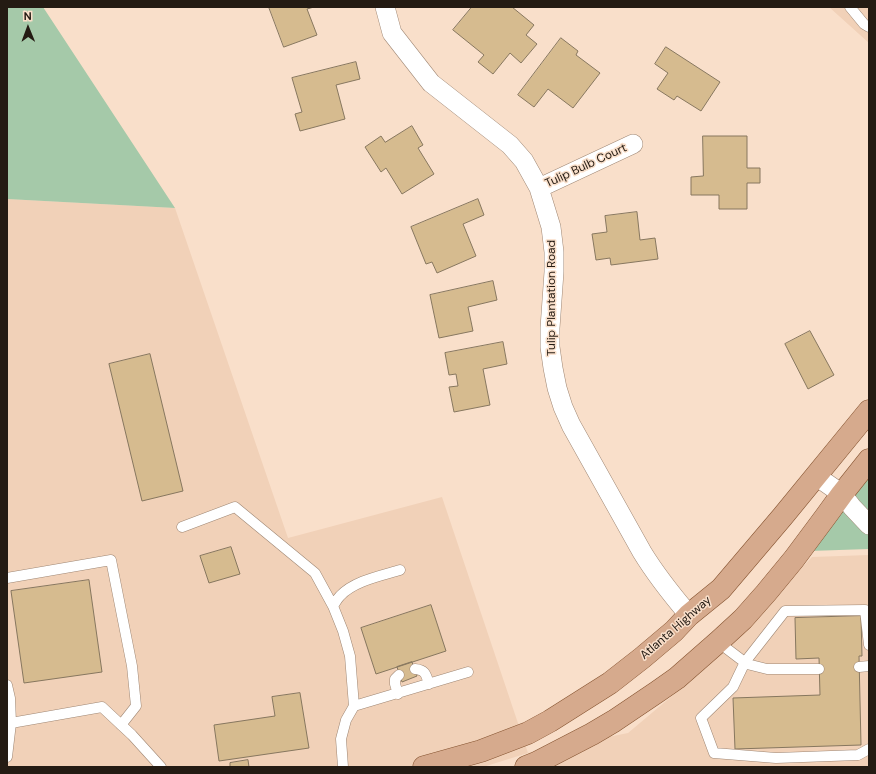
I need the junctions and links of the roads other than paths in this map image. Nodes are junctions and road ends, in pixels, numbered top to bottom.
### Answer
1 (385, 7) edge
2 (850, 7) edge
3 (869, 27) edge
4 (633, 144) dead end
5 (539, 188) junction
6 (869, 411) edge
7 (869, 460) edge
8 (816, 476) junction
9 (842, 494) junction
10 (869, 525) edge
11 (182, 527) dead end
12 (400, 570) dead end
13 (7, 578) edge
14 (332, 606) junction
15 (689, 615) junction
16 (718, 642) junction
17 (869, 645) edge
18 (745, 662) junction
19 (415, 669) dead end
20 (819, 669) dead end
21 (468, 672) dead end
22 (399, 675) dead end
23 (429, 684) junction
24 (7, 685) edge
25 (398, 694) junction
26 (354, 706) junction
27 (11, 723) junction
28 (121, 725) junction
29 (869, 749) edge
30 (7, 757) edge
31 (161, 767) edge
32 (343, 767) edge
33 (424, 767) edge
34 (526, 767) edge

1 - 5 street, Tulip Plantation Road
2 - 3 lane
4 - 5 street, Tulip Bulb Court
5 - 15 street, Tulip Plantation Road
6 - 8 main road, Atlanta Highway
7 - 9 main road
8 - 9 street
8 - 15 main road, Atlanta Highway
9 - 10 street
9 - 16 main road
11 - 14 lane
12 - 14 lane
13 - 28 lane
14 - 26 lane
15 - 33 main road, Atlanta Highway
16 - 18 lane
16 - 34 main road
17 - 18 lane
18 - 20 lane
18 - 29 lane
19 - 23 lane
21 - 23 lane
22 - 25 lane
23 - 25 lane
24 - 27 lane
25 - 26 lane
26 - 32 lane
27 - 28 lane
27 - 30 lane
28 - 31 lane

